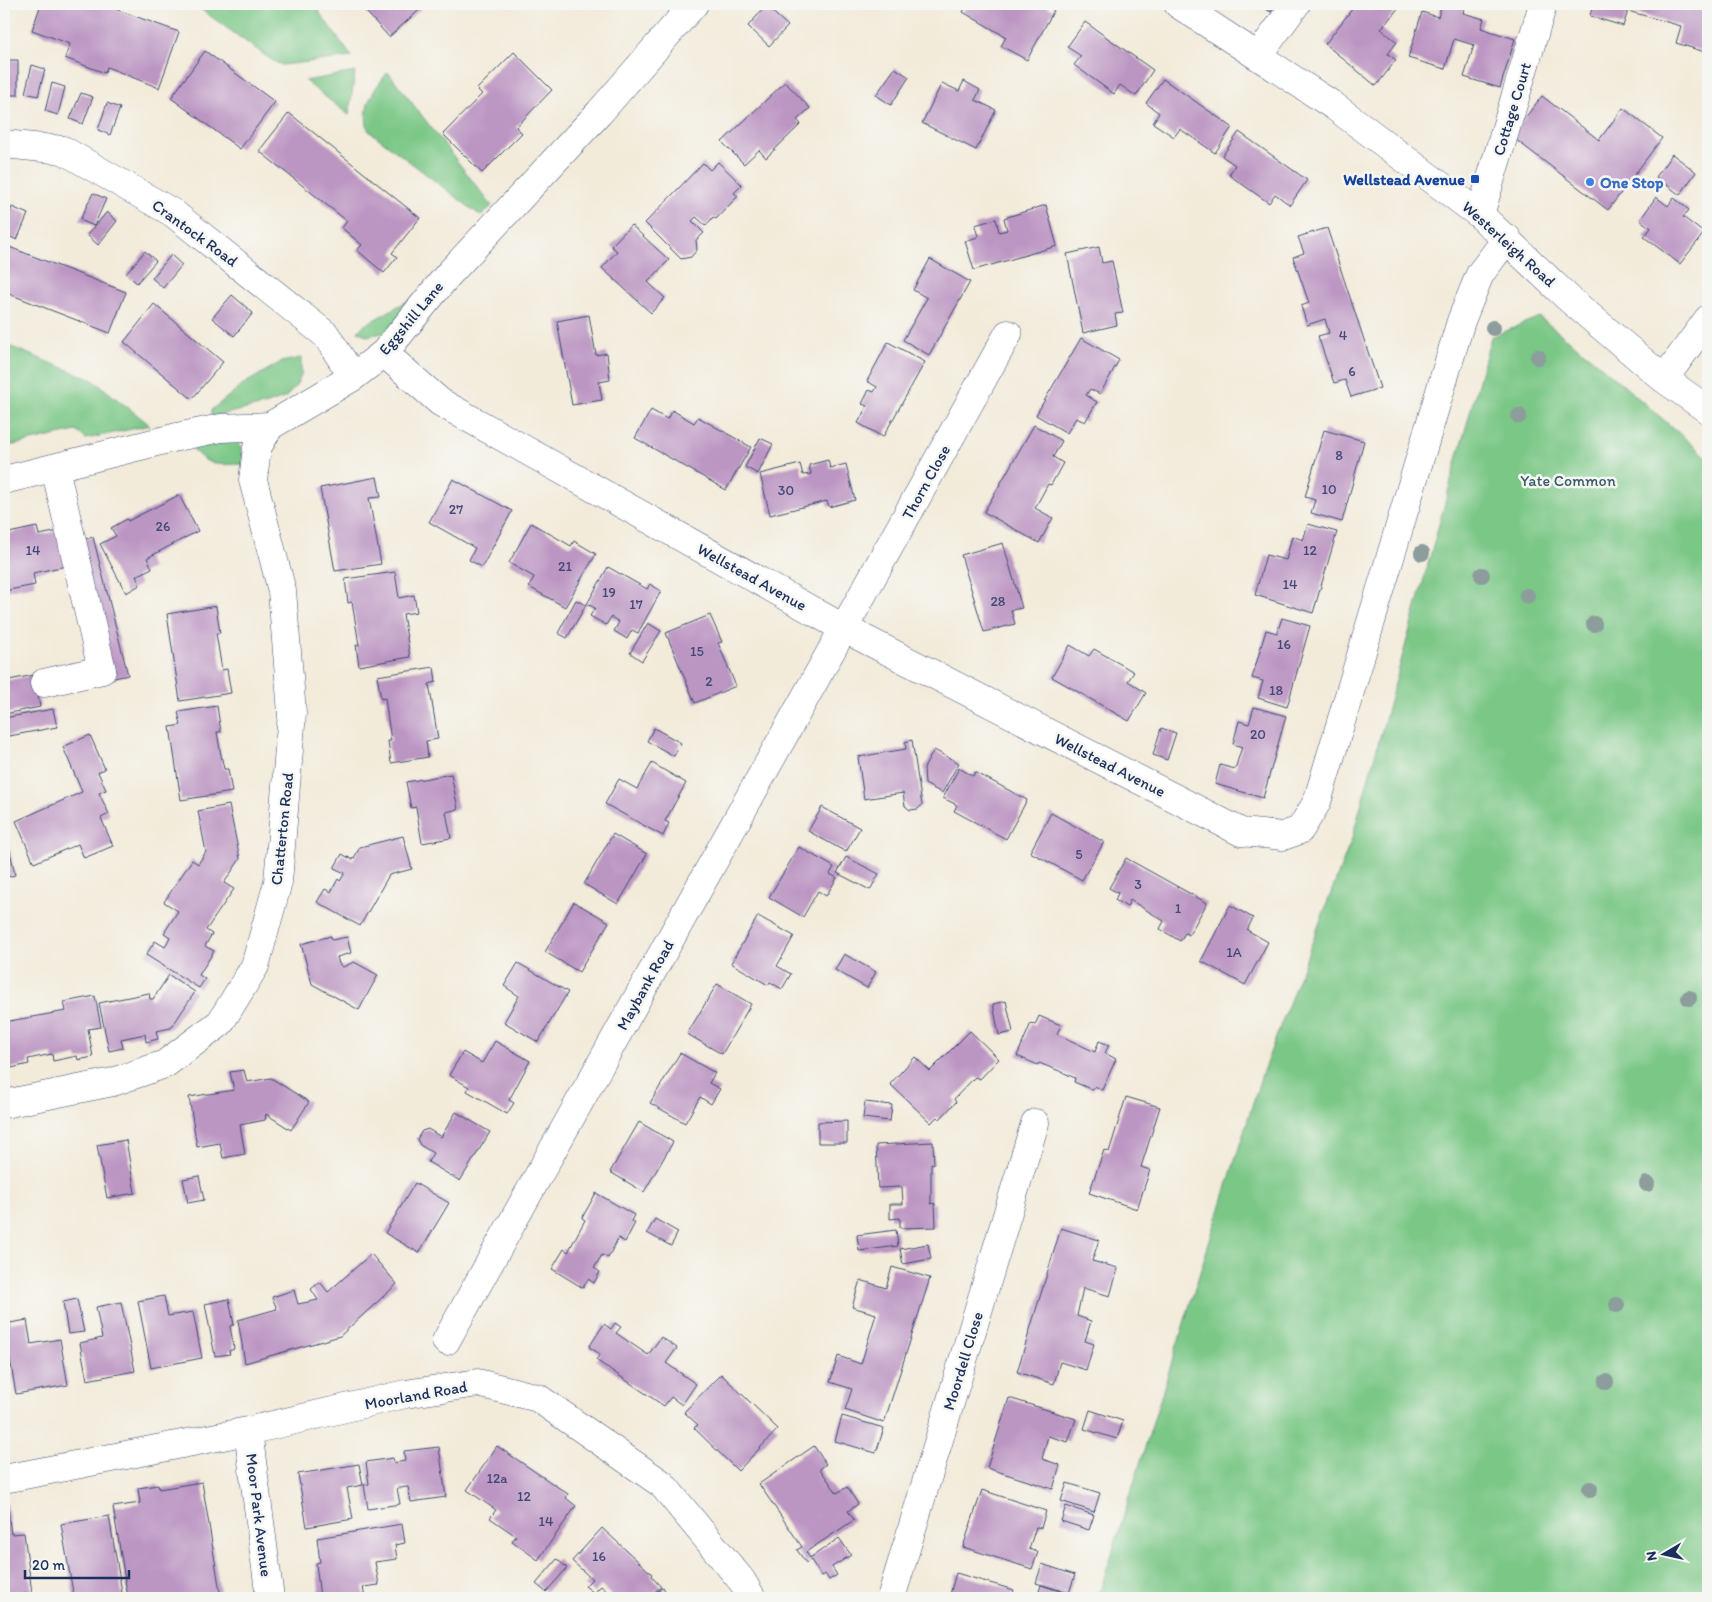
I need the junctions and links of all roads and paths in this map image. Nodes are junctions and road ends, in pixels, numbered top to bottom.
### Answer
1 (694, 4) edge
2 (1180, 4) edge
3 (1296, 4) edge
4 (1543, 4) edge
5 (1258, 56) junction
6 (4, 144) edge
7 (1480, 214) junction
8 (1507, 238) junction
9 (1708, 319) edge
10 (1008, 334) dead end
11 (384, 353) junction
12 (353, 377) junction
13 (1664, 379) junction
14 (1708, 410) edge
15 (270, 426) junction
16 (55, 468) junction
17 (4, 480) edge
18 (844, 629) junction
19 (44, 683) dead end
20 (4, 1104) edge
21 (1035, 1123) dead end
22 (446, 1341) dead end
23 (248, 1431) junction
24 (4, 1479) edge
25 (270, 1598) edge
26 (752, 1598) edge
27 (891, 1598) edge

1 - 11 street, Eggshill Lane
2 - 5 street, Westerleigh Road
3 - 5 street
4 - 7 street, Cottage Court
5 - 7 street, Westerleigh Road
6 - 12 street, Crantock Road
7 - 8 street, Westerleigh Road
8 - 13 street, Westerleigh Road
8 - 18 street, Wellstead Avenue
9 - 13 street
10 - 18 street, Thorn Close
11 - 12 street, Eggshill Lane
11 - 18 street, Wellstead Avenue
12 - 15 street, Eggshill Lane
13 - 14 street, Westerleigh Road
15 - 16 street, Eggshill Lane
15 - 20 street, Chatterton Road
16 - 17 street, Eggshill Lane
16 - 19 street
18 - 22 street, Maybank Road
21 - 27 street, Moordell Close
23 - 24 street, Moorland Road
23 - 25 street, Moor Park Avenue
23 - 26 street, Moorland Road

